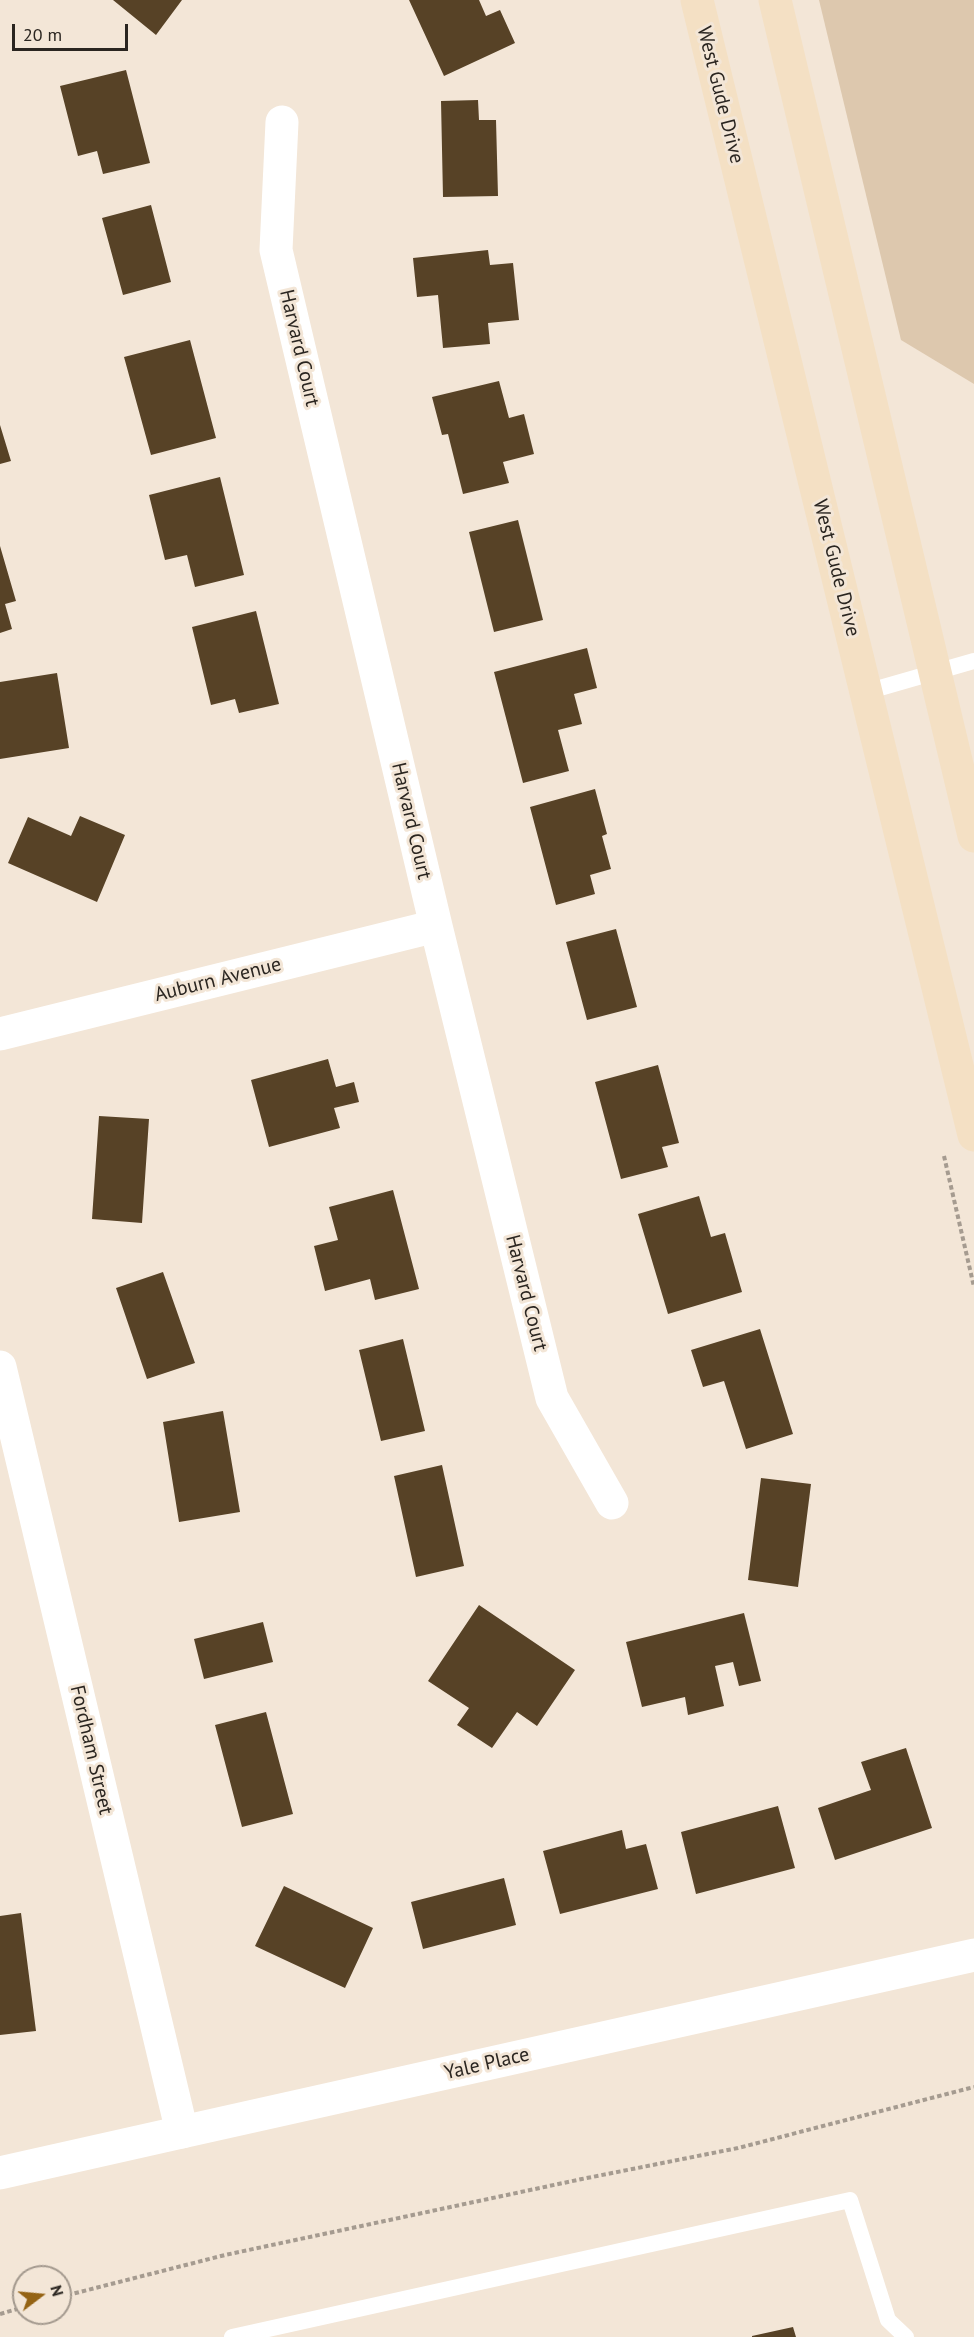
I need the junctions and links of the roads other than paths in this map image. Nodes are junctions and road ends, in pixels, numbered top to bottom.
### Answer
1 (697, 0) edge
2 (775, 0) edge
3 (282, 122) dead end
4 (974, 662) edge
5 (935, 672) junction
6 (866, 692) junction
7 (974, 836) edge
8 (436, 926) junction
9 (0, 1034) edge
10 (974, 1135) edge
11 (0, 1367) edge
12 (612, 1503) dead end
13 (974, 1955) edge
14 (182, 2132) junction
15 (0, 2173) edge
16 (232, 2337) edge
17 (906, 2337) edge

1 - 6 main road, West Gude Drive
2 - 5 main road
3 - 8 street, Harvard Court
4 - 5 lane
5 - 6 lane
5 - 7 main road
6 - 10 main road, West Gude Drive
8 - 9 street, Auburn Avenue
8 - 12 street, Harvard Court
11 - 14 street, Fordham Street
13 - 14 street, Yale Place
14 - 15 street, Yale Place
16 - 17 lane

